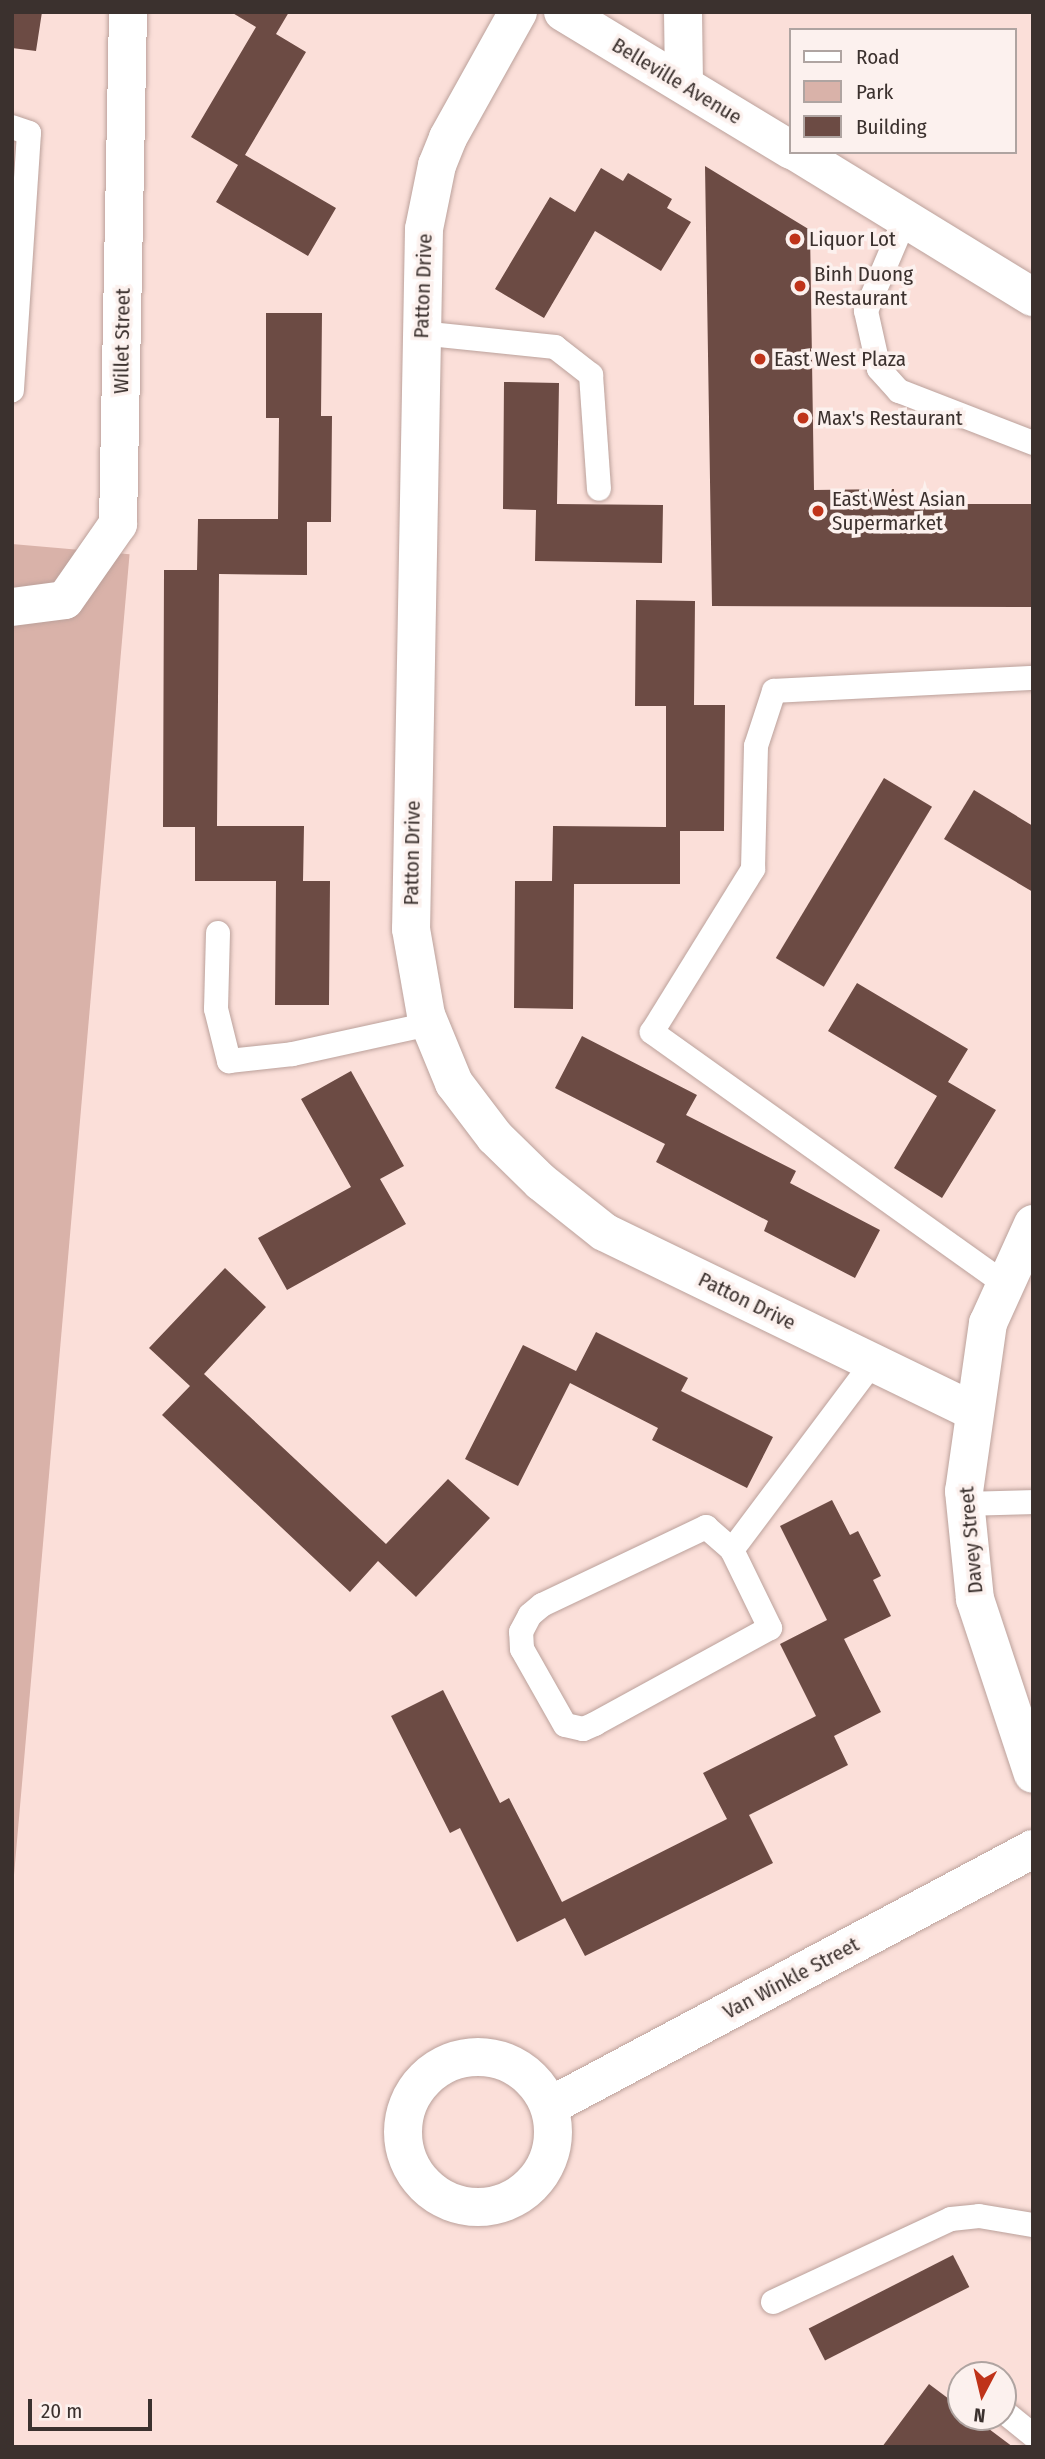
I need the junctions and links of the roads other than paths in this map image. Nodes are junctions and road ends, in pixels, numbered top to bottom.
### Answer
1 (128, 12) edge
2 (518, 12) edge
3 (563, 12) edge
4 (683, 12) edge
5 (684, 84) junction
6 (12, 127) edge
7 (790, 149) edge
8 (798, 154) edge
9 (905, 219) junction
10 (1030, 290) edge
11 (420, 333) junction
12 (12, 390) edge
13 (1033, 443) edge
14 (599, 489) dead end
15 (12, 607) edge
16 (1033, 678) edge
17 (218, 933) dead end
18 (430, 1024) junction
19 (1033, 1224) edge
20 (1005, 1284) junction
21 (873, 1362) junction
22 (975, 1412) junction
23 (1033, 1502) edge
24 (966, 1504) junction
25 (732, 1550) junction
26 (1033, 1774) edge
27 (1033, 1849) edge
28 (550, 2106) dead end
29 (1033, 2225) edge
30 (772, 2302) dead end
31 (1017, 2422) edge
32 (1033, 2435) edge

1 - 15 street, Willet Street
2 - 11 street, Patton Drive
3 - 5 street, Belleville Avenue
4 - 5 street
5 - 7 street, Belleville Avenue
6 - 12 lane
8 - 9 street, Belleville Avenue
9 - 10 street, Belleville Avenue
9 - 13 lane
11 - 14 lane
11 - 18 street, Patton Drive
16 - 20 lane
17 - 18 lane
18 - 21 street, Patton Drive
19 - 20 street, Davey Street
20 - 22 street, Davey Street
21 - 22 street, Patton Drive
21 - 25 lane
22 - 24 street, Davey Street
23 - 24 lane
24 - 26 street, Davey Street
25 - 25 lane
27 - 28 street, Van Winkle Street
29 - 30 lane
31 - 32 lane

